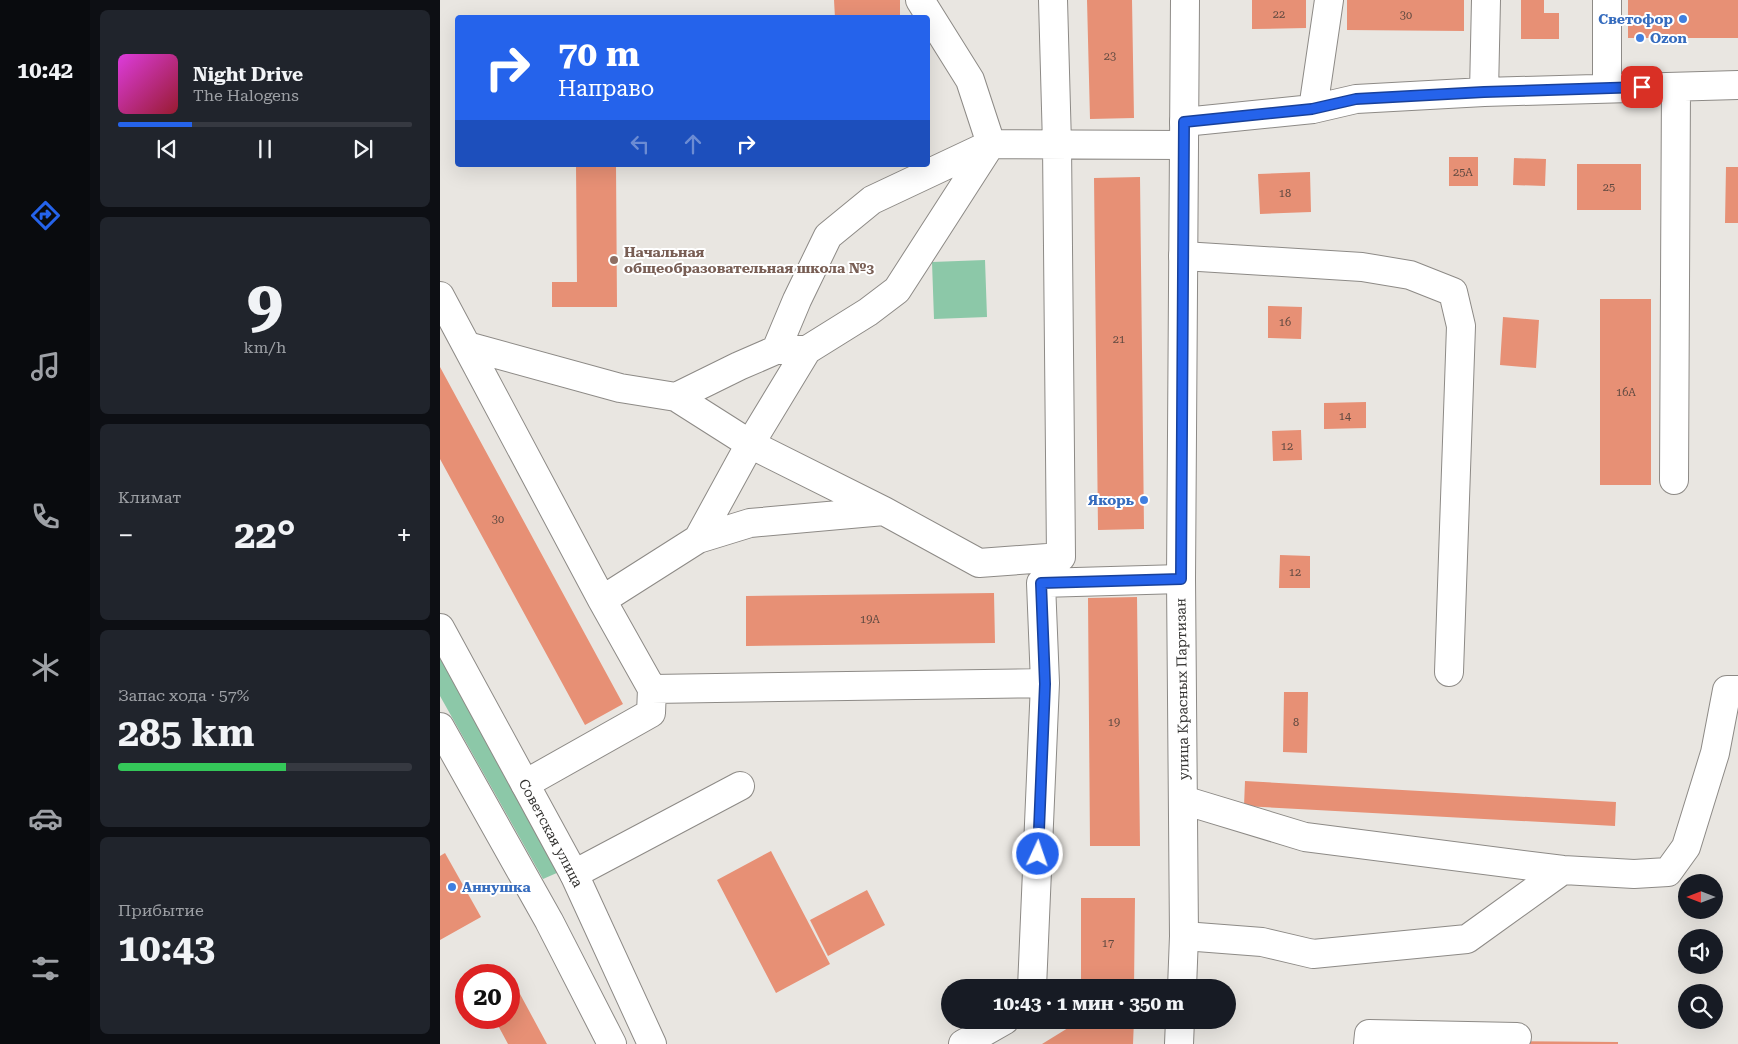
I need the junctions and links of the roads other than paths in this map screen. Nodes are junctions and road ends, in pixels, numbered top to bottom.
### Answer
1 (920, 0) edge
2 (1053, 0) edge
3 (1185, 0) edge
4 (1329, 0) edge
5 (1486, 0) edge
6 (1607, 0) edge
7 (929, 15) edge
8 (930, 16) edge
9 (1676, 86) junction
10 (1738, 86) edge
11 (1607, 88) junction
12 (1484, 92) junction
13 (1312, 109) junction
14 (1184, 133) junction
15 (991, 144) junction
16 (1056, 144) junction
17 (1183, 256) junction
18 (440, 296) edge
19 (467, 346) junction
20 (776, 350) junction
21 (807, 350) junction
22 (676, 397) junction
23 (750, 444) junction
24 (1674, 480) dead end
25 (884, 511) junction
26 (698, 539) junction
27 (1181, 579) junction
28 (602, 600) junction
29 (440, 628) edge
30 (1449, 672) dead end
31 (1045, 684) junction
32 (652, 689) junction
33 (1738, 690) edge
34 (440, 727) edge
35 (525, 784) junction
36 (740, 786) dead end
37 (1183, 800) junction
38 (1563, 870) junction
39 (574, 874) junction
40 (1184, 936) junction
41 (1032, 979) edge
42 (1182, 979) edge
43 (989, 1029) edge
44 (1180, 1029) edge
45 (1517, 1037) dead end
46 (612, 1044) edge
47 (652, 1044) edge
48 (963, 1044) edge
49 (1179, 1044) edge
50 (1368, 1044) edge

1 - 7 main road
2 - 16 main road
3 - 14 main road, улица Красных Партизан
4 - 13 main road
5 - 12 main road
6 - 11 main road
8 - 15 main road
9 - 10 main road
9 - 11 main road
9 - 24 main road
11 - 12 main road
12 - 13 main road
13 - 14 main road
14 - 16 main road
14 - 17 main road, улица Красных Партизан
15 - 16 main road
15 - 20 main road
15 - 21 main road
16 - 25 main road
17 - 27 main road, улица Красных Партизан
17 - 30 main road
18 - 19 main road
19 - 22 main road
19 - 28 main road
20 - 21 main road
20 - 22 main road
21 - 23 main road
22 - 23 main road
23 - 25 main road
23 - 26 main road
25 - 26 main road
26 - 28 main road
27 - 31 main road
27 - 37 main road, улица Красных Партизан
28 - 32 main road
29 - 35 main road, Советская улица
31 - 32 main road
31 - 41 main road
32 - 35 main road
33 - 38 main road
34 - 46 main road
35 - 39 main road, Советская улица
36 - 39 main road
37 - 38 main road
37 - 40 main road, улица Красных Партизан
38 - 40 main road
39 - 47 main road, Советская улица
40 - 42 main road, улица Красных Партизан
43 - 48 main road
44 - 49 main road
45 - 50 main road

